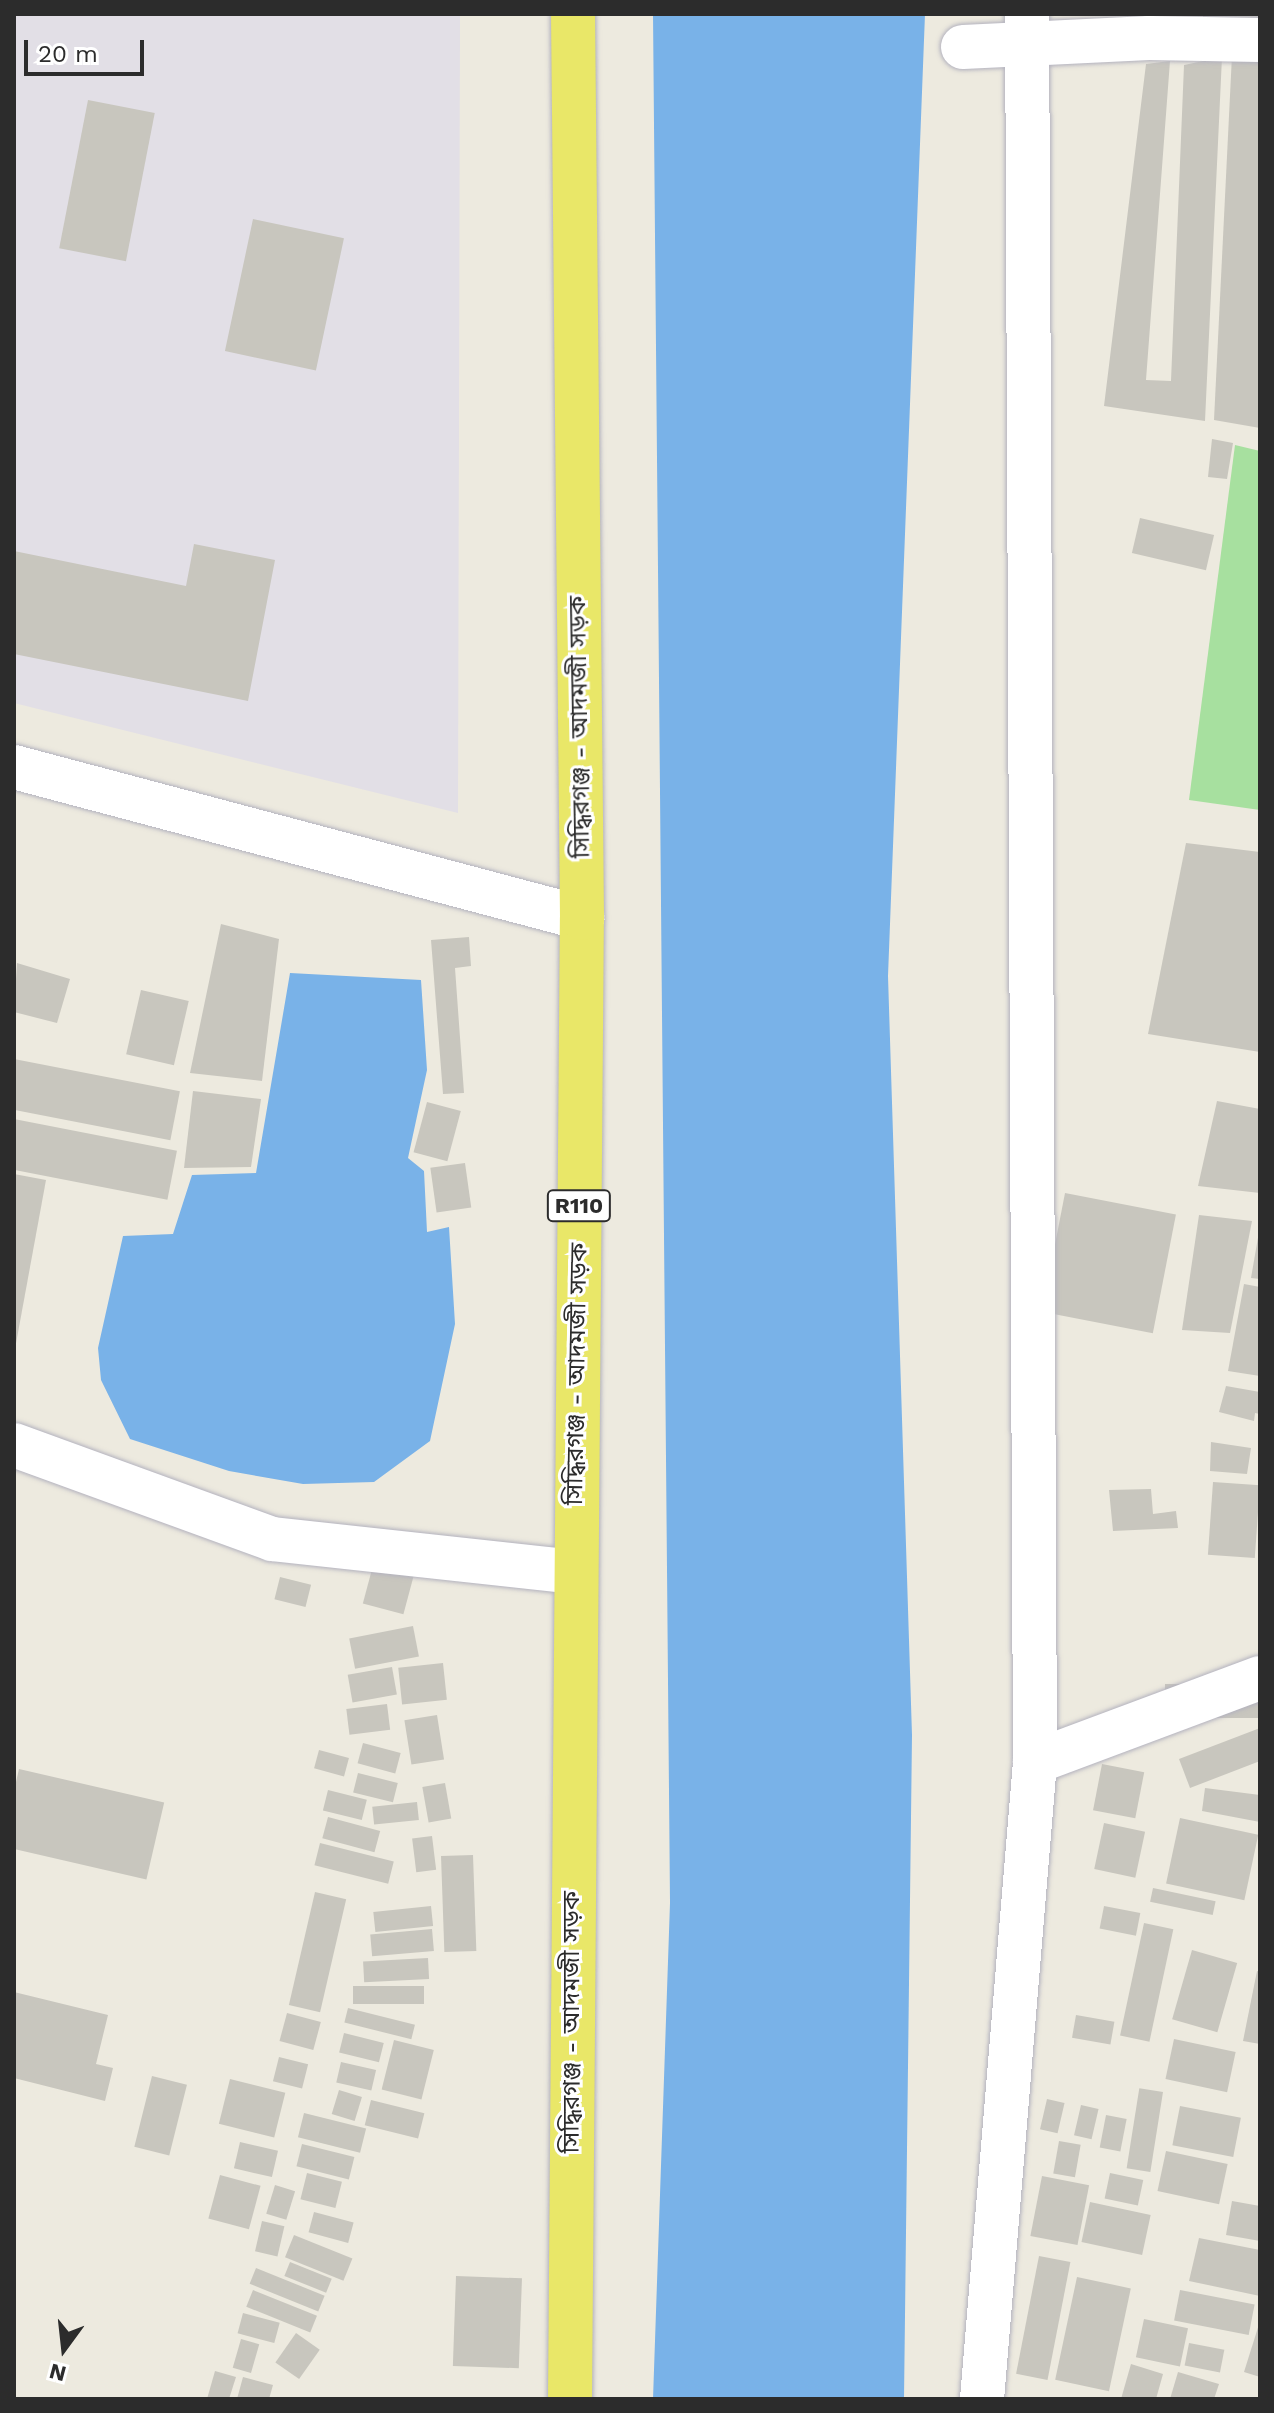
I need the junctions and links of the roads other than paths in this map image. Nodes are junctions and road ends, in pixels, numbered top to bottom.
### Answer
1 (573, 14) edge
2 (1026, 31) edge
3 (1260, 40) edge
4 (963, 47) dead end
5 (14, 767) edge
6 (582, 918) junction
7 (14, 1445) edge
8 (575, 1572) junction
9 (1260, 1678) edge
10 (1035, 1762) junction
11 (570, 2399) edge
12 (982, 2399) edge

1 - 6 main road, সিদ্ধিরগঞ্জ - আদমজী সড়ক / R110
2 - 3 street
2 - 4 street
2 - 10 street
5 - 6 street
6 - 8 main road, সিদ্ধিরগঞ্জ - আদমজী সড়ক / R110
7 - 8 street
8 - 11 main road, সিদ্ধিরগঞ্জ - আদমজী সড়ক / R110
9 - 10 street
10 - 12 street

